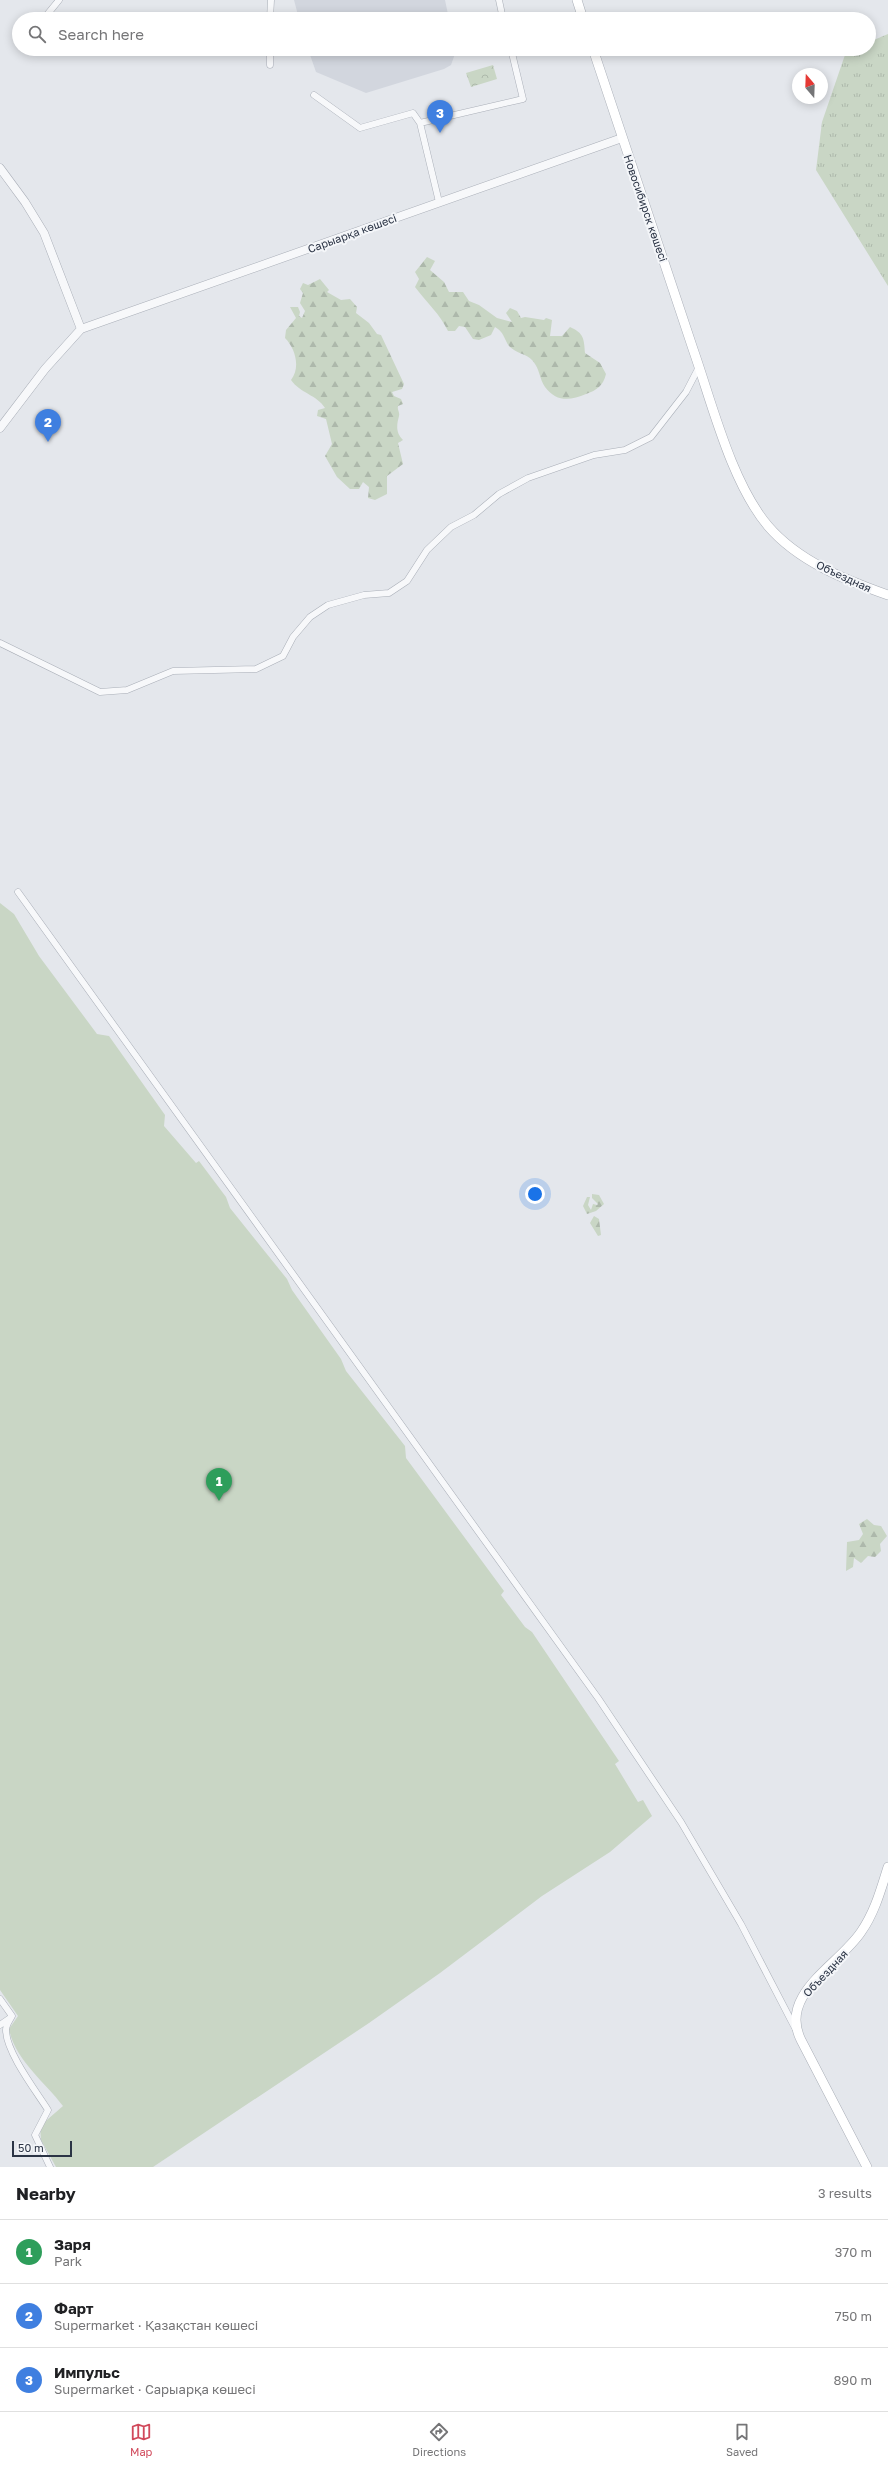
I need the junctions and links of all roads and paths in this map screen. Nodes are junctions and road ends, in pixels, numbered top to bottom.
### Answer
1 (58, 0) edge
2 (272, 0) edge
3 (499, 0) edge
4 (577, 0) edge
5 (49, 12) edge
6 (271, 12) edge
7 (502, 12) edge
8 (581, 12) edge
9 (270, 56) edge
10 (513, 56) edge
11 (594, 56) edge
12 (270, 65) dead end
13 (314, 95) dead end
14 (420, 123) junction
15 (622, 138) junction
16 (0, 168) edge
17 (439, 202) junction
18 (81, 329) junction
19 (699, 367) junction
20 (0, 428) edge
21 (801, 553) joint
22 (888, 594) edge
23 (0, 643) edge
24 (18, 892) dead end
25 (888, 1867) edge
26 (0, 1999) edge
27 (12, 2016) junction
28 (0, 2026) edge
29 (796, 2030) junction
30 (50, 2167) edge
31 (867, 2167) edge

1 - 5 street
2 - 6 street
3 - 7 street
4 - 8 main road
9 - 12 street
10 - 14 street
11 - 15 main road, Новосибирск көшесі
13 - 14 street
14 - 17 street
15 - 17 street, Сарыарқа көшесі
15 - 19 main road, Новосибирск көшесі
16 - 18 street
17 - 18 street, Сарыарқа көшесі
18 - 20 street
19 - 21 main road, Новосибирск көшесі
19 - 23 street
21 - 22 main road, Объездная
24 - 29 street
25 - 29 main road, Объездная
26 - 27 street
27 - 28 street
27 - 30 street
29 - 31 main road, Объездная

